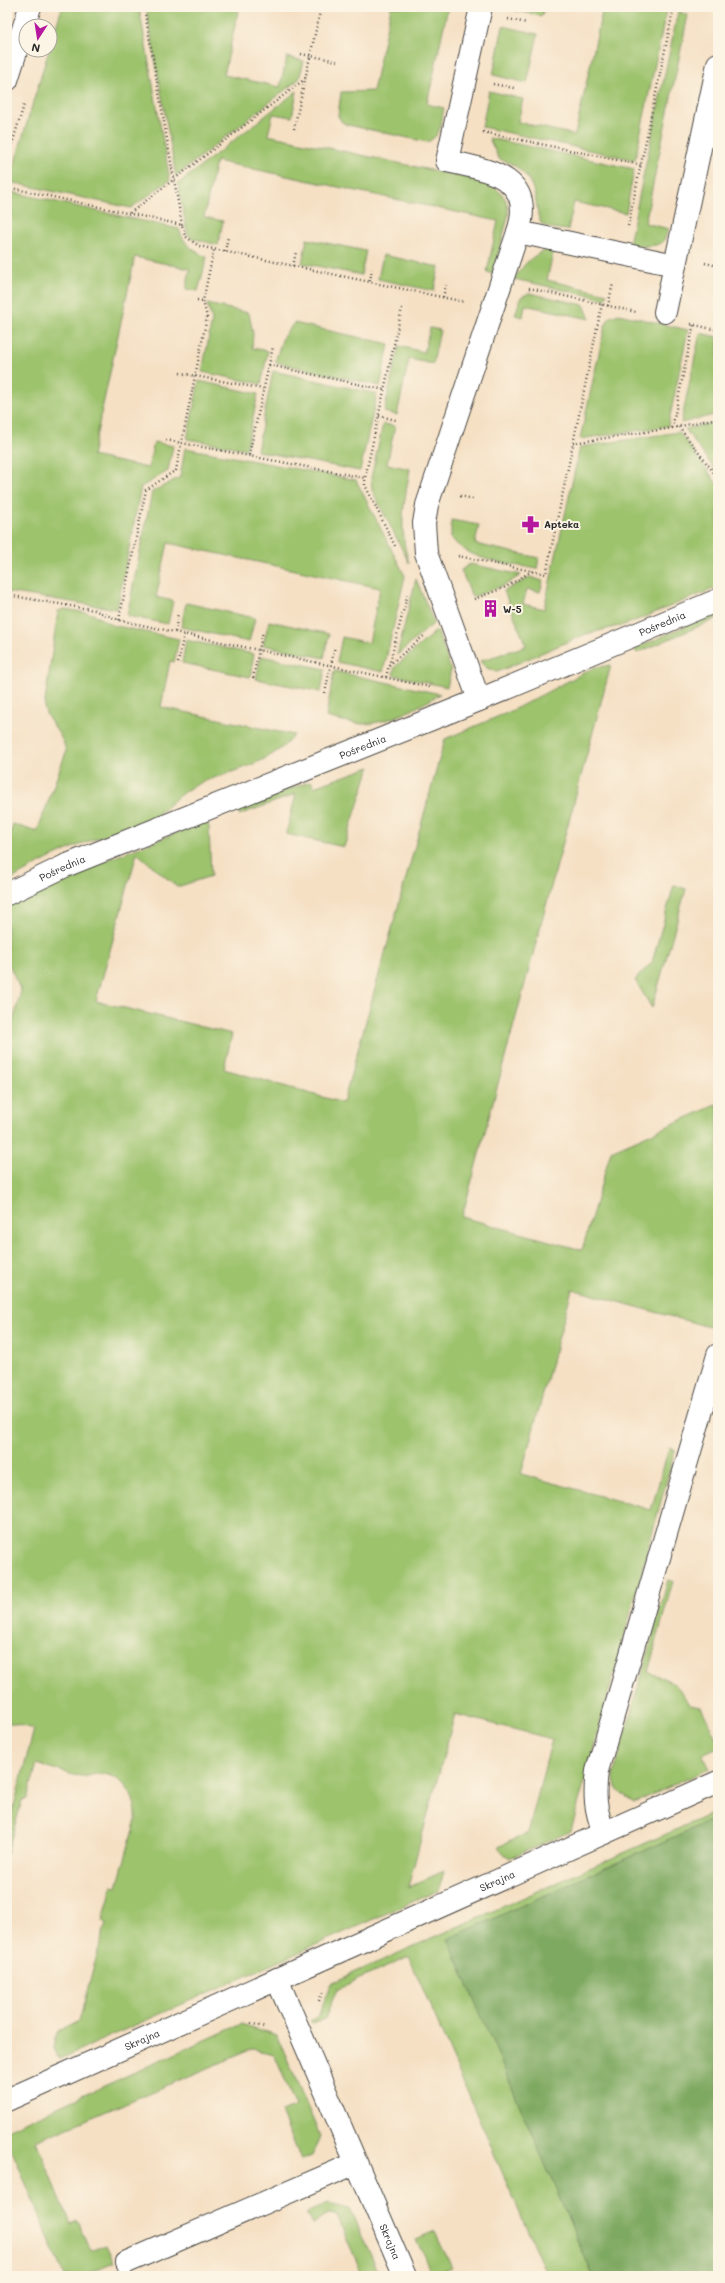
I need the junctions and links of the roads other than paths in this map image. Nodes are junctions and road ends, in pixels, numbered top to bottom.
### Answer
1 (30, 7) edge
2 (481, 7) edge
3 (718, 64) edge
4 (7, 80) edge
5 (518, 232) junction
6 (675, 265) junction
7 (665, 312) dead end
8 (718, 600) edge
9 (480, 700) junction
10 (7, 894) edge
11 (718, 1355) edge
12 (718, 1782) edge
13 (604, 1833) junction
14 (277, 1979) junction
15 (7, 2100) edge
16 (356, 2162) junction
17 (127, 2262) dead end
18 (405, 2276) edge

1 - 4 street
2 - 5 street
3 - 6 street
5 - 6 street
5 - 9 street
6 - 7 street
8 - 9 street, Pośrednia
9 - 10 street, Pośrednia
11 - 13 street
12 - 13 street, Skrajna
13 - 14 street, Skrajna
14 - 15 street, Skrajna
14 - 16 street, Skrajna
16 - 17 street
16 - 18 street, Skrajna

